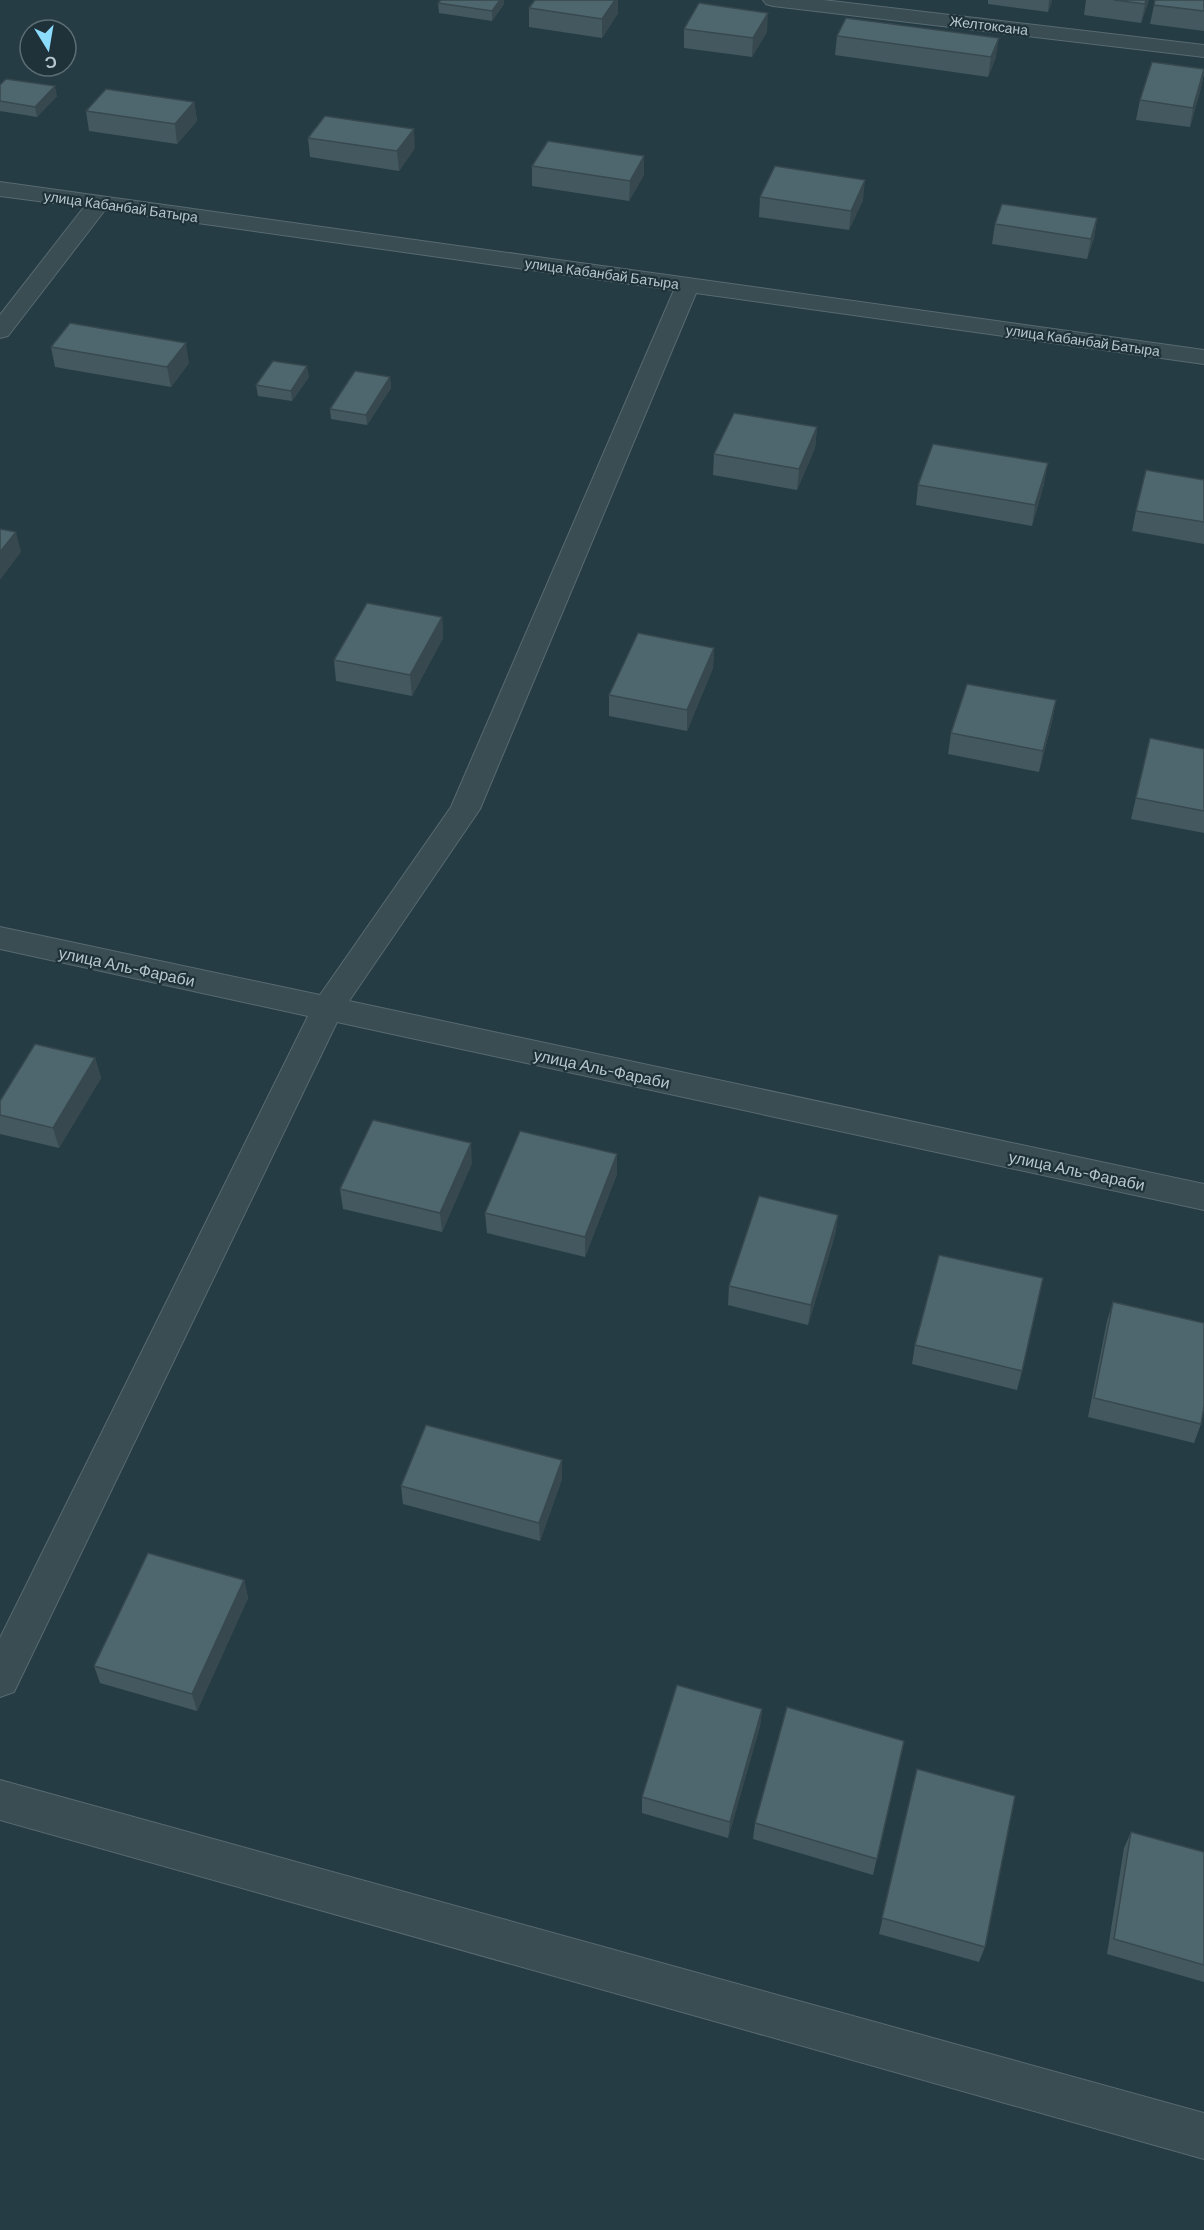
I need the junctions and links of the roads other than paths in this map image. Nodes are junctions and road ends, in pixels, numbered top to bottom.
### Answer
1 (773, 0) edge
2 (1204, 51) edge
3 (0, 189) edge
4 (99, 203) junction
5 (688, 285) junction
6 (0, 331) edge
7 (1204, 357) edge
8 (0, 938) edge
9 (327, 1009) junction
10 (1204, 1197) edge
11 (0, 1679) edge
12 (0, 1800) edge
13 (1204, 2136) edge

1 - 2 street, Желтоксана
3 - 4 street, улица Кабанбай Батыра
4 - 5 street, улица Кабанбай Батыра
4 - 6 street
5 - 7 street, улица Кабанбай Батыра
5 - 9 street
8 - 9 street, улица Аль-Фараби
9 - 10 street, улица Аль-Фараби
9 - 11 street
12 - 13 street

